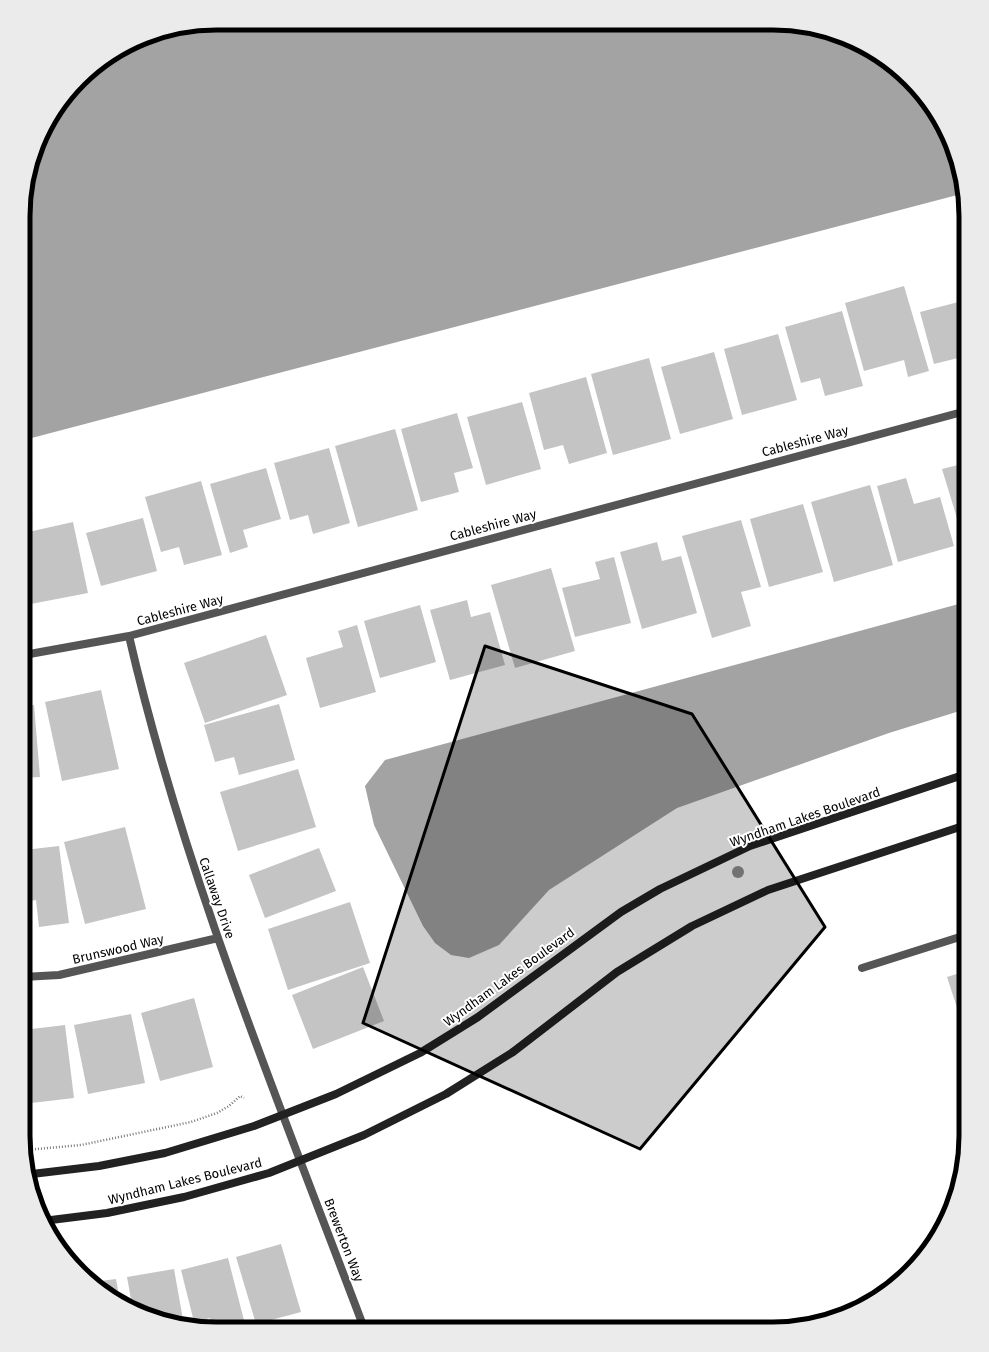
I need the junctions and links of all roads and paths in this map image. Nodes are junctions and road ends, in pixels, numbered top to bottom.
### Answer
1 (959, 413) edge
2 (129, 636) junction
3 (30, 654) edge
4 (959, 776) edge
5 (959, 827) edge
6 (959, 937) edge
7 (218, 938) junction
8 (862, 968) dead end
9 (30, 977) edge
10 (244, 1098) dead end
11 (284, 1116) junction
12 (30, 1150) edge
13 (301, 1161) junction
14 (34, 1174) edge
15 (50, 1220) edge
16 (362, 1322) edge

1 - 2 street, Cableshire Way
2 - 3 street, Cableshire Way
2 - 7 street, Callaway Drive
4 - 11 street, Wyndham Lakes Boulevard
5 - 13 street, Wyndham Lakes Boulevard
6 - 8 street
7 - 9 street, Brunswood Way
7 - 11 street, Callaway Drive
10 - 12 path
11 - 13 street, Callaway Drive
11 - 14 street, Wyndham Lakes Boulevard
13 - 15 street, Wyndham Lakes Boulevard
13 - 16 street, Brewerton Way

